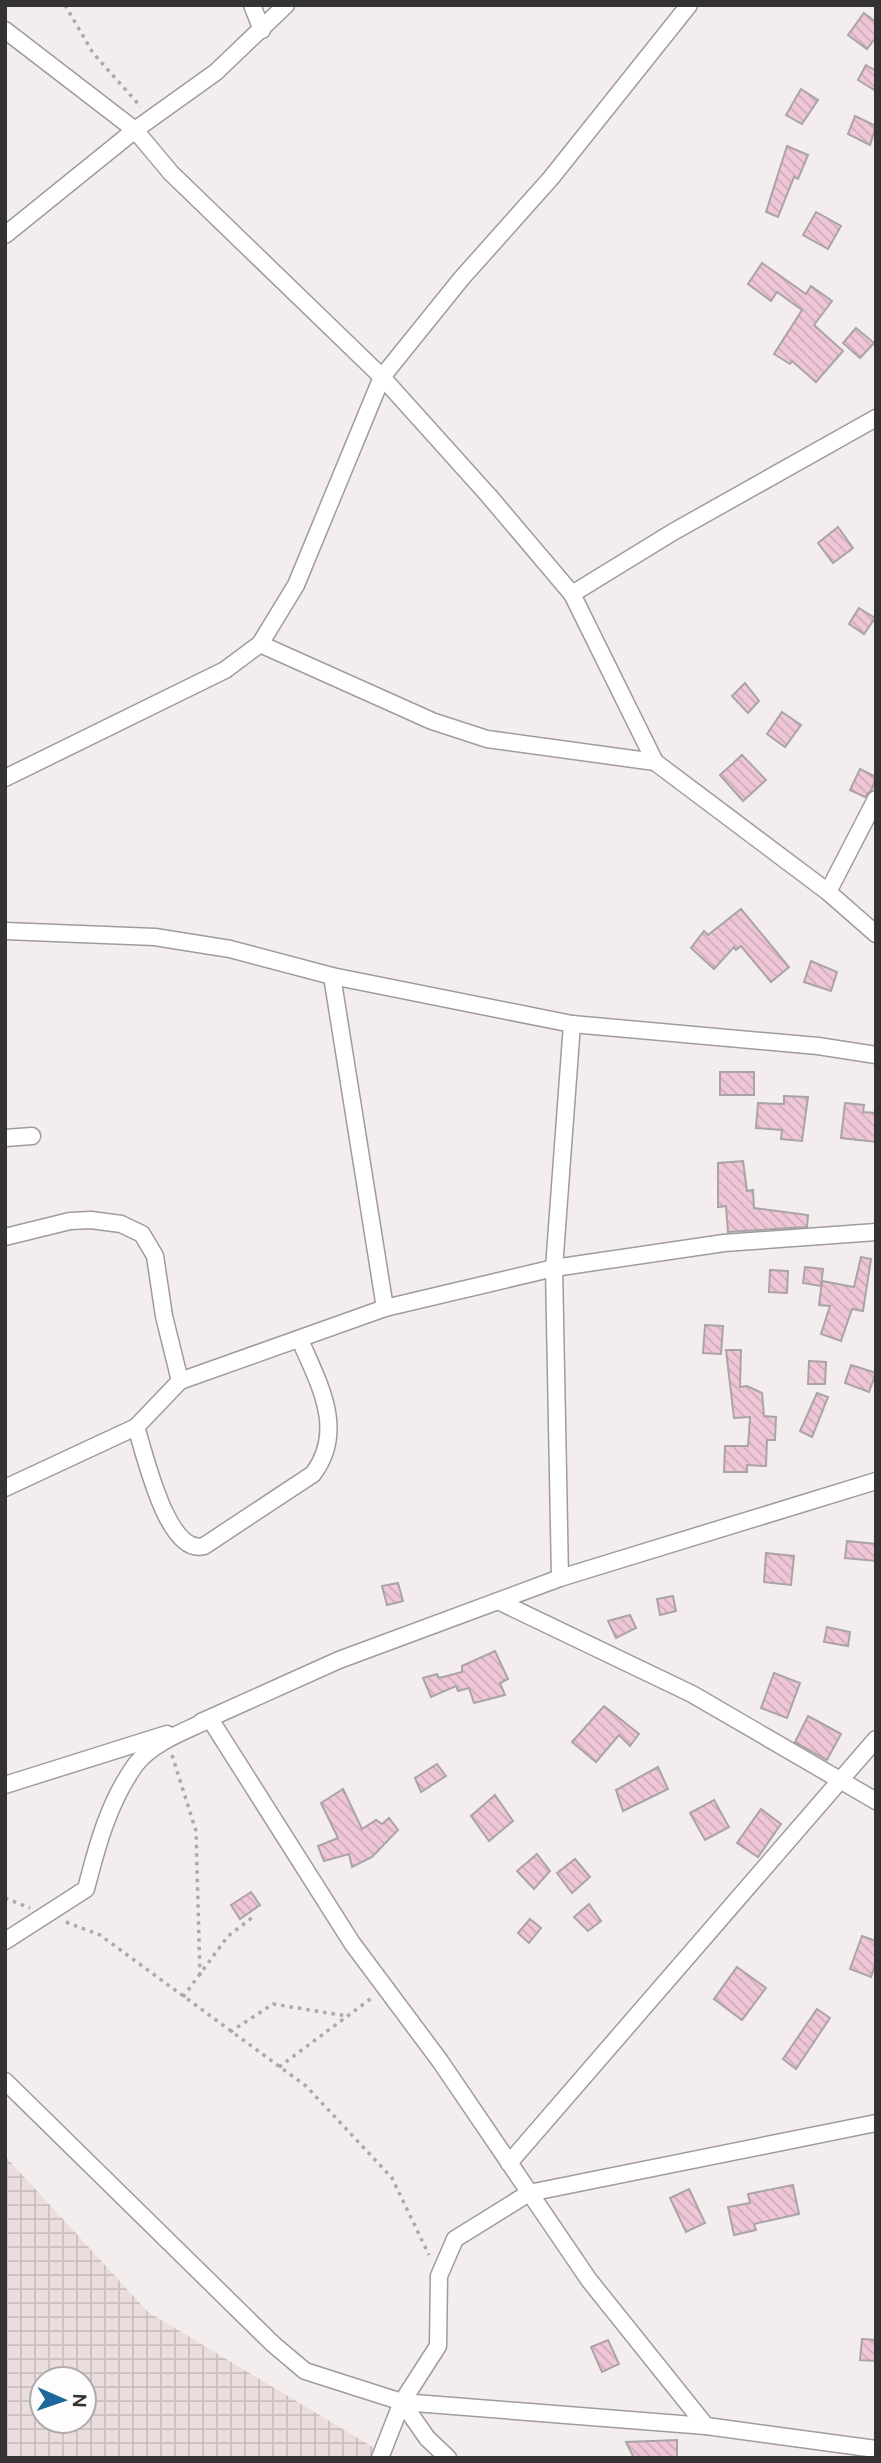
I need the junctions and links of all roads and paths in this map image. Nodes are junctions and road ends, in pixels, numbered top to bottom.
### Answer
1 (65, 5) edge
2 (252, 5) edge
3 (286, 5) edge
4 (689, 5) edge
5 (5, 30) edge
6 (262, 30) junction
7 (151, 119) junction
8 (135, 130) junction
9 (5, 235) edge
10 (382, 377) junction
11 (876, 418) edge
12 (572, 594) junction
13 (260, 643) junction
14 (655, 762) junction
15 (5, 778) edge
16 (876, 799) edge
17 (828, 892) junction
18 (5, 931) edge
19 (876, 934) edge
20 (332, 976) junction
21 (572, 1024) junction
22 (876, 1055) edge
23 (32, 1136) dead end
24 (5, 1139) edge
25 (876, 1232) edge
26 (5, 1237) edge
27 (554, 1268) junction
28 (385, 1308) junction
29 (300, 1340) junction
30 (180, 1381) junction
31 (136, 1427) junction
32 (876, 1481) edge
33 (5, 1488) edge
34 (560, 1578) junction
35 (498, 1601) junction
36 (210, 1719) junction
37 (876, 1739) edge
38 (167, 1740) junction
39 (841, 1780) junction
40 (5, 1785) edge
41 (876, 1801) edge
42 (5, 1898) edge
43 (46, 1914) junction
44 (253, 1917) dead end
45 (5, 1941) edge
46 (200, 1977) junction
47 (385, 1988) junction
48 (183, 1997) junction
49 (348, 2016) junction
50 (230, 2032) junction
51 (279, 2067) junction
52 (5, 2081) edge
53 (876, 2123) edge
54 (509, 2163) junction
55 (528, 2193) junction
56 (439, 2276) junction
57 (402, 2402) junction
58 (706, 2426) junction
59 (876, 2449) edge
60 (380, 2458) edge
61 (448, 2458) edge

1 - 7 path
2 - 6 street
3 - 6 street
4 - 10 street
5 - 8 street
6 - 7 street
7 - 8 street
8 - 9 street
8 - 10 street
10 - 12 street
10 - 13 street
11 - 12 street
12 - 14 street
13 - 14 street
13 - 15 street
14 - 17 street
16 - 17 street
17 - 19 street
18 - 20 street
20 - 21 street
20 - 28 street
21 - 22 street
21 - 27 street
23 - 24 street
25 - 27 street
26 - 30 street
27 - 28 street
27 - 34 street
28 - 29 street
29 - 30 street
29 - 31 street
30 - 31 street
31 - 33 street
32 - 34 street
34 - 35 street
35 - 36 street
35 - 39 street
36 - 38 street
36 - 40 street
36 - 47 street
37 - 39 street
38 - 43 street
38 - 46 path
39 - 41 street
39 - 54 street
42 - 43 path
43 - 45 street
43 - 48 path
44 - 46 path
46 - 48 path
47 - 49 path
47 - 54 street
48 - 50 path
49 - 50 path
49 - 51 path
50 - 51 path
51 - 56 path
52 - 57 street
53 - 55 street
54 - 55 street
55 - 56 street
55 - 58 street
56 - 57 street
57 - 58 street
57 - 60 street
57 - 61 street
58 - 59 street

